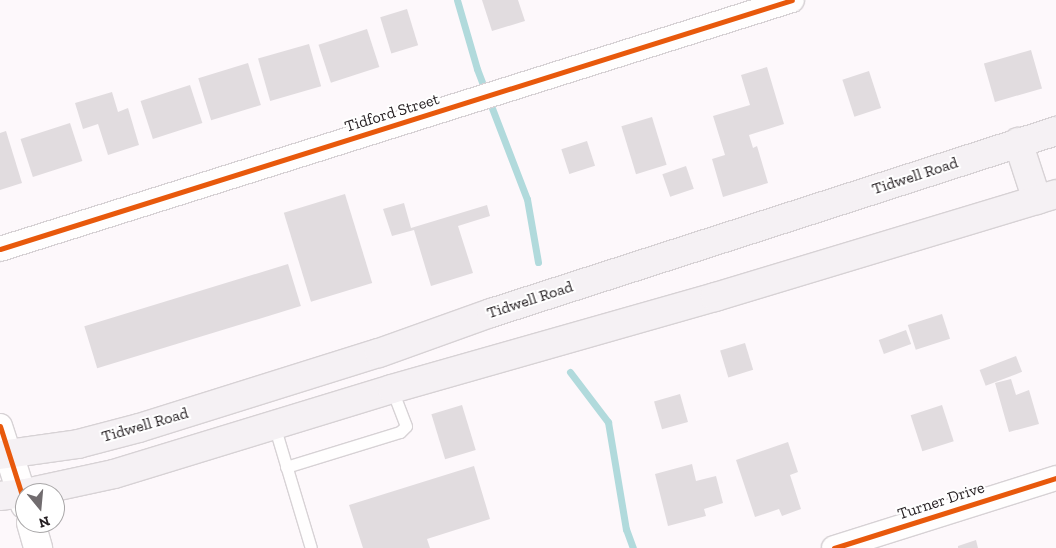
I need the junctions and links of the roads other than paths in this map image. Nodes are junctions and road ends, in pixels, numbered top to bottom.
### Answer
1 (792, 0) edge
2 (1056, 131) edge
3 (1018, 142) junction
4 (1046, 197) edge
5 (0, 249) edge
6 (379, 353) junction
7 (392, 389) junction
8 (274, 425) junction
9 (0, 426) edge
10 (4, 455) edge
11 (286, 467) junction
12 (1056, 478) edge
13 (15, 485) edge
14 (65, 485) edge
15 (34, 533) edge
16 (38, 548) edge
17 (311, 548) edge
18 (834, 548) edge

1 - 5 street, Tidford Street
2 - 3 main road, Tidwell Road
3 - 4 main road
3 - 6 main road, Tidwell Road
4 - 7 main road
6 - 7 main road
6 - 10 main road, Tidwell Road
7 - 8 main road
7 - 11 lane
8 - 11 lane
8 - 14 main road
9 - 10 street
10 - 13 street
11 - 17 lane
12 - 18 street, Turner Drive
15 - 16 street

